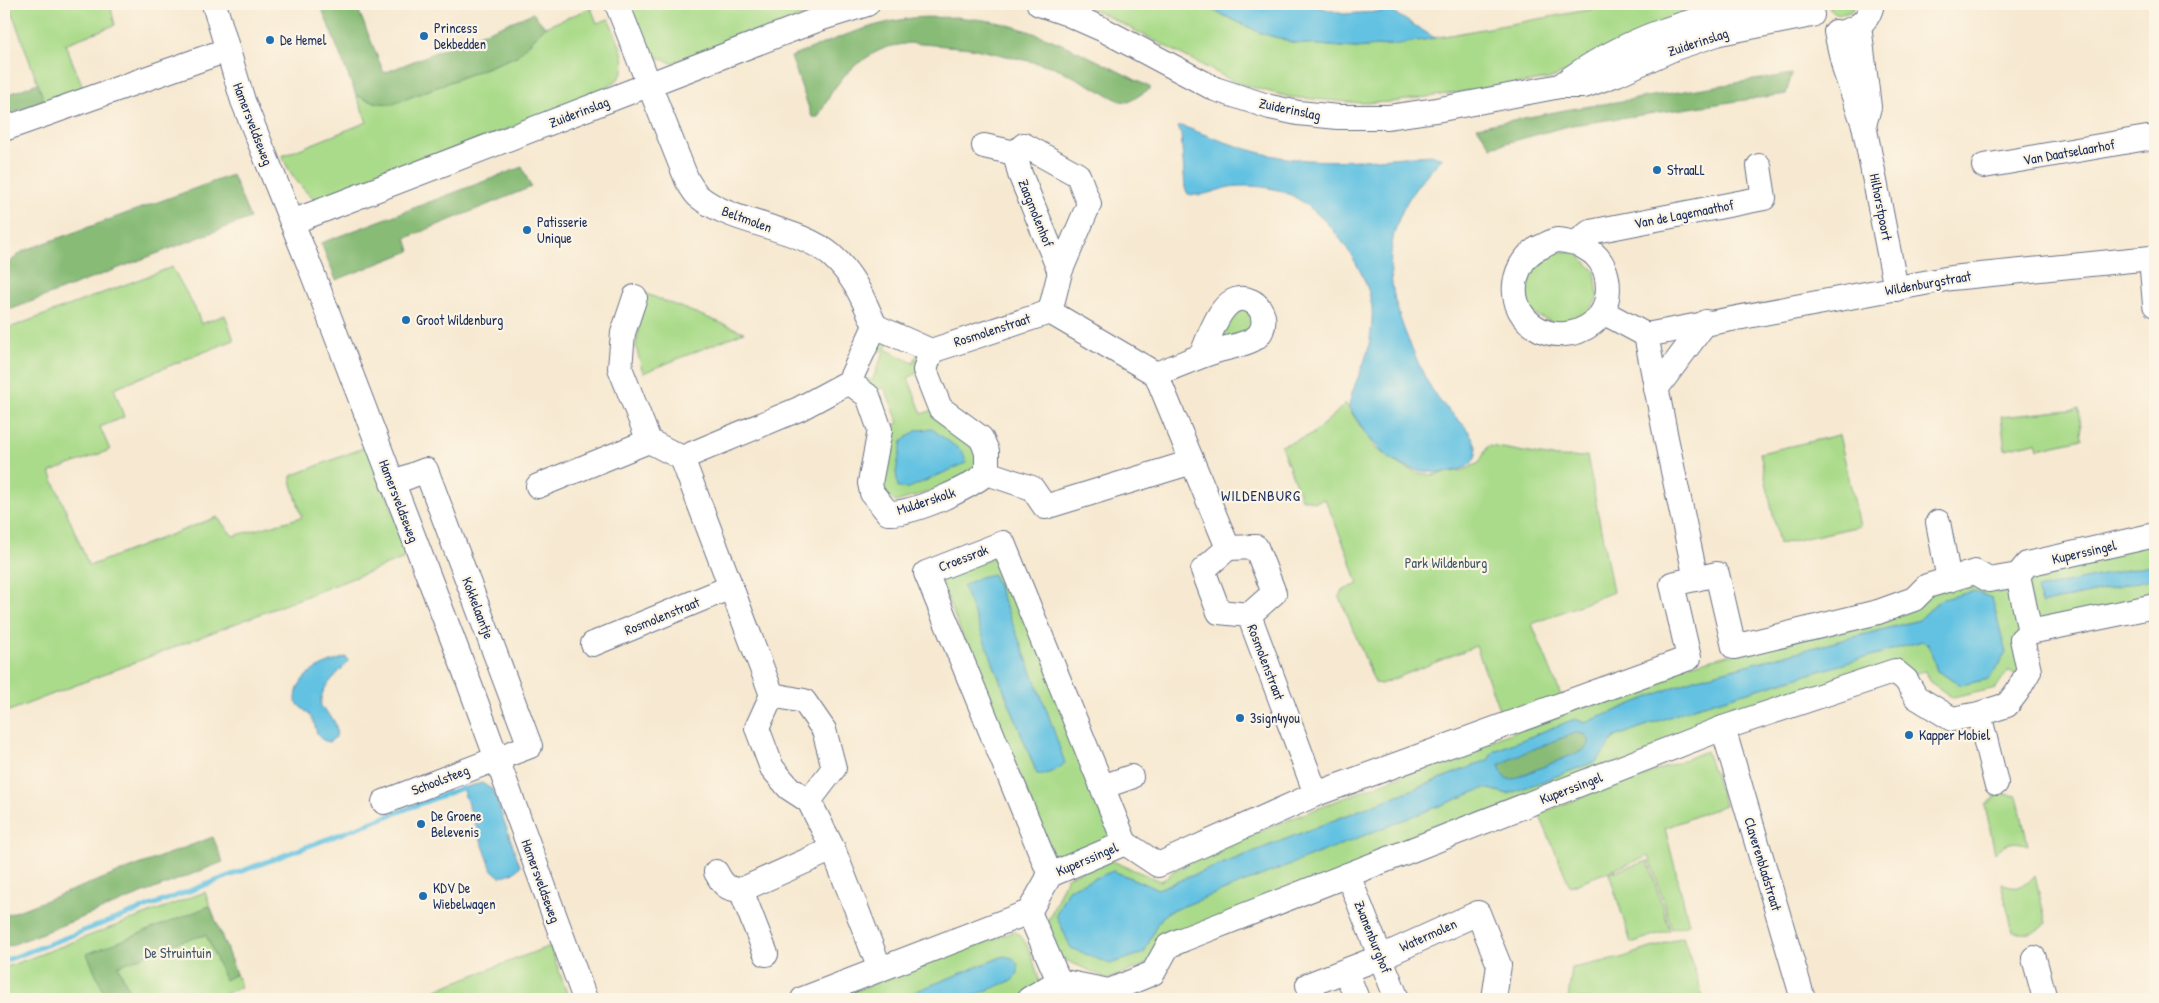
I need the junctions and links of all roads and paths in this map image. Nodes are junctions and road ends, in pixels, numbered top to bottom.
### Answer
1 (214, 4) edge
2 (616, 4) edge
3 (867, 4) edge
4 (1039, 4) edge
5 (1770, 4) edge
6 (1874, 4) edge
7 (1810, 10) edge
8 (1860, 25) junction
9 (1836, 32) junction
10 (227, 50) junction
11 (649, 86) junction
12 (1560, 86) junction
13 (1864, 125) junction
14 (4, 129) edge
15 (2155, 140) edge
16 (984, 146) dead end
17 (1015, 154) junction
18 (1759, 166) dead end
19 (1984, 166) dead end
20 (292, 222) junction
21 (1576, 243) junction
22 (2153, 255) edge
23 (1060, 272) junction
24 (1896, 289) junction
25 (635, 297) dead end
26 (2155, 305) edge
27 (1050, 312) junction
28 (1603, 312) junction
29 (1706, 322) junction
30 (875, 326) junction
31 (1646, 335) junction
32 (931, 350) junction
33 (1201, 356) dead end
34 (1156, 374) junction
35 (849, 382) junction
36 (1656, 389) junction
37 (649, 441) junction
38 (682, 458) junction
39 (1192, 462) junction
40 (987, 473) junction
41 (392, 483) junction
42 (538, 486) dead end
43 (1938, 522) dead end
44 (2155, 535) edge
45 (1228, 548) junction
46 (2018, 575) junction
47 (1696, 579) junction
48 (1949, 580) junction
49 (731, 587) junction
50 (2155, 606) edge
51 (1249, 615) junction
52 (2030, 632) junction
53 (593, 644) dead end
54 (772, 695) junction
55 (1979, 714) junction
56 (1723, 728) junction
57 (496, 759) junction
58 (1131, 777) dead end
59 (1996, 783) dead end
60 (1102, 787) junction
61 (1316, 794) junction
62 (809, 801) junction
63 (384, 802) dead end
64 (1125, 843) junction
65 (834, 849) junction
66 (716, 872) dead end
67 (1050, 875) junction
68 (1348, 875) junction
69 (741, 890) junction
70 (1029, 912) junction
71 (766, 954) dead end
72 (1381, 957) junction
73 (2034, 958) dead end
74 (880, 970) junction
75 (1346, 971) junction
76 (1059, 981) junction
77 (1134, 991) edge
78 (585, 999) edge
79 (803, 999) edge
80 (1029, 999) edge
81 (1314, 999) edge
82 (1357, 999) edge
83 (1397, 999) edge
84 (1494, 999) edge
85 (1803, 999) edge
86 (2044, 999) edge

1 - 10 street, Hamersveldseweg
2 - 11 street, Beltmolen
3 - 11 street, Zuiderinslag
4 - 12 street, Zuiderinslag
5 - 12 street, Zuiderinslag
6 - 8 street
7 - 9 street
7 - 12 street, Zuiderinslag
8 - 9 street
8 - 13 street, Hilhorstpoort
9 - 13 street, Hilhorstpoort
10 - 14 street
10 - 20 street, Hamersveldseweg
11 - 20 street, Zuiderinslag
11 - 30 street, Beltmolen
13 - 24 street, Hilhorstpoort
15 - 19 street, Van Daatselaarhof
16 - 17 street, Zaagmolenhof
17 - 23 street, Zaagmolenhof
17 - 23 street, Zaagmolenhof
18 - 21 street, Van de Lagemaathof
20 - 41 street, Hamersveldseweg
21 - 28 street
21 - 28 street
22 - 24 street, Wildenburgstraat
22 - 26 street, Wildenburgstraat
23 - 27 street, Zaagmolenhof
24 - 29 street, Wildenburgstraat
25 - 37 street
27 - 32 street, Rosmolenstraat
27 - 34 street, Rosmolenstraat
28 - 31 street
29 - 31 street, Wildenburgstraat
29 - 36 street
30 - 32 street
30 - 35 street
31 - 36 street
32 - 40 street
33 - 34 street
34 - 39 street
35 - 38 street
35 - 40 street, Mulderskolk
36 - 47 street
37 - 38 street
37 - 42 street
38 - 49 street
39 - 40 street
39 - 45 street
41 - 57 street, Hamersveldseweg
41 - 57 street, Kokkelaantje
43 - 48 street
44 - 46 street, Kuperssingel
45 - 51 street, Rosmolenstraat
45 - 51 street, Rosmolenstraat
46 - 48 street, Kuperssingel
46 - 52 street, Kuperssingel
47 - 48 street, Kuperssingel
47 - 61 street, Kuperssingel
49 - 53 street, Rosmolenstraat
49 - 54 street
50 - 52 street
51 - 61 street, Rosmolenstraat
52 - 55 street, Kuperssingel
54 - 62 street
54 - 62 street
55 - 56 street, Kuperssingel
55 - 59 street
56 - 68 street, Kuperssingel
56 - 85 street, Claverenbladstraat
57 - 63 street, Schoolsteeg
57 - 78 street, Hamersveldseweg
58 - 60 street
60 - 64 street, Croessrak
60 - 67 street, Croessrak
61 - 64 street, Kuperssingel
62 - 65 street
64 - 67 street, Kuperssingel
65 - 69 street
65 - 74 street
66 - 69 street
67 - 70 street, Kuperssingel
68 - 72 street, Zwanenburghof
68 - 77 street, Kuperssingel
69 - 71 street
70 - 74 street
70 - 76 street
72 - 75 street, Watermolen
72 - 83 street, Zwanenburghof
72 - 84 street, Watermolen
73 - 86 street
74 - 79 street
75 - 81 street, Watermolen
75 - 82 street
76 - 77 street, Kuperssingel
76 - 80 street

